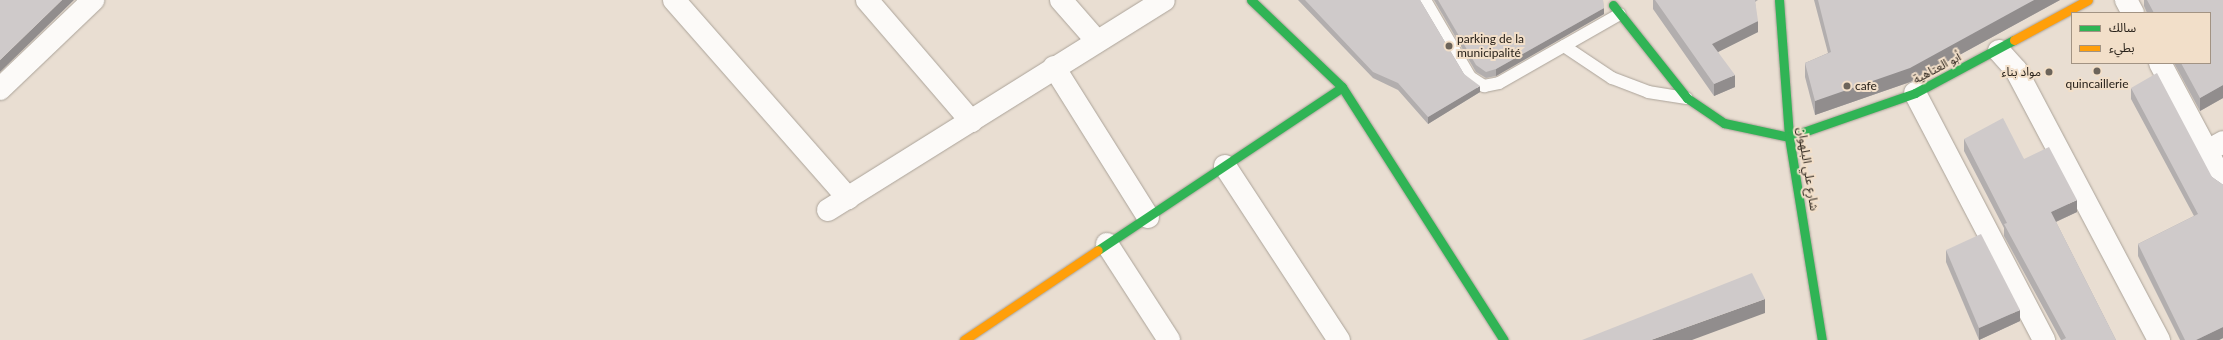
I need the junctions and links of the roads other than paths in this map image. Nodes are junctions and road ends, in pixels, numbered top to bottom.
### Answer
1 (93, 0) edge
2 (674, 0) edge
3 (867, 0) edge
4 (1062, 0) edge
5 (1164, 0) edge
6 (1251, 0) edge
7 (1425, 0) edge
8 (1779, 0) edge
9 (2086, 0) edge
10 (2126, 0) edge
11 (1616, 5) edge
12 (2132, 12) edge
13 (1096, 40) junction
14 (1564, 46) junction
15 (1999, 51) junction
16 (2161, 64) edge
17 (1054, 67) junction
18 (1342, 87) junction
19 (0, 89) edge
20 (1915, 93) junction
21 (1687, 98) junction
22 (971, 121) junction
23 (1789, 137) junction
24 (2215, 146) edge
25 (1224, 166) junction
26 (2223, 183) edge
27 (848, 198) junction
28 (828, 210) dead end
29 (1148, 217) junction
30 (1107, 244) junction
31 (964, 340) edge
32 (1169, 340) edge
33 (1339, 340) edge
34 (1504, 340) edge
35 (1822, 340) edge
36 (2044, 340) edge
37 (2158, 340) edge

1 - 19 street
2 - 27 street
3 - 22 street
4 - 13 street
5 - 13 street
6 - 18 street
7 - 14 lane
8 - 23 street, شارع علي البلهوان
9 - 15 street, أبو العتاهية
10 - 12 street
11 - 14 lane
11 - 21 street
13 - 17 street
14 - 21 lane
15 - 20 street, أبو العتاهية
15 - 37 street
16 - 24 street
17 - 22 street
17 - 29 street
18 - 25 street
18 - 34 street
20 - 23 street, أبو العتاهية
20 - 36 street
21 - 23 street
22 - 27 street
23 - 35 street, شارع علي البلهوان
24 - 26 street
25 - 29 street
25 - 33 street
27 - 28 street
29 - 30 street
30 - 31 street
30 - 32 street

